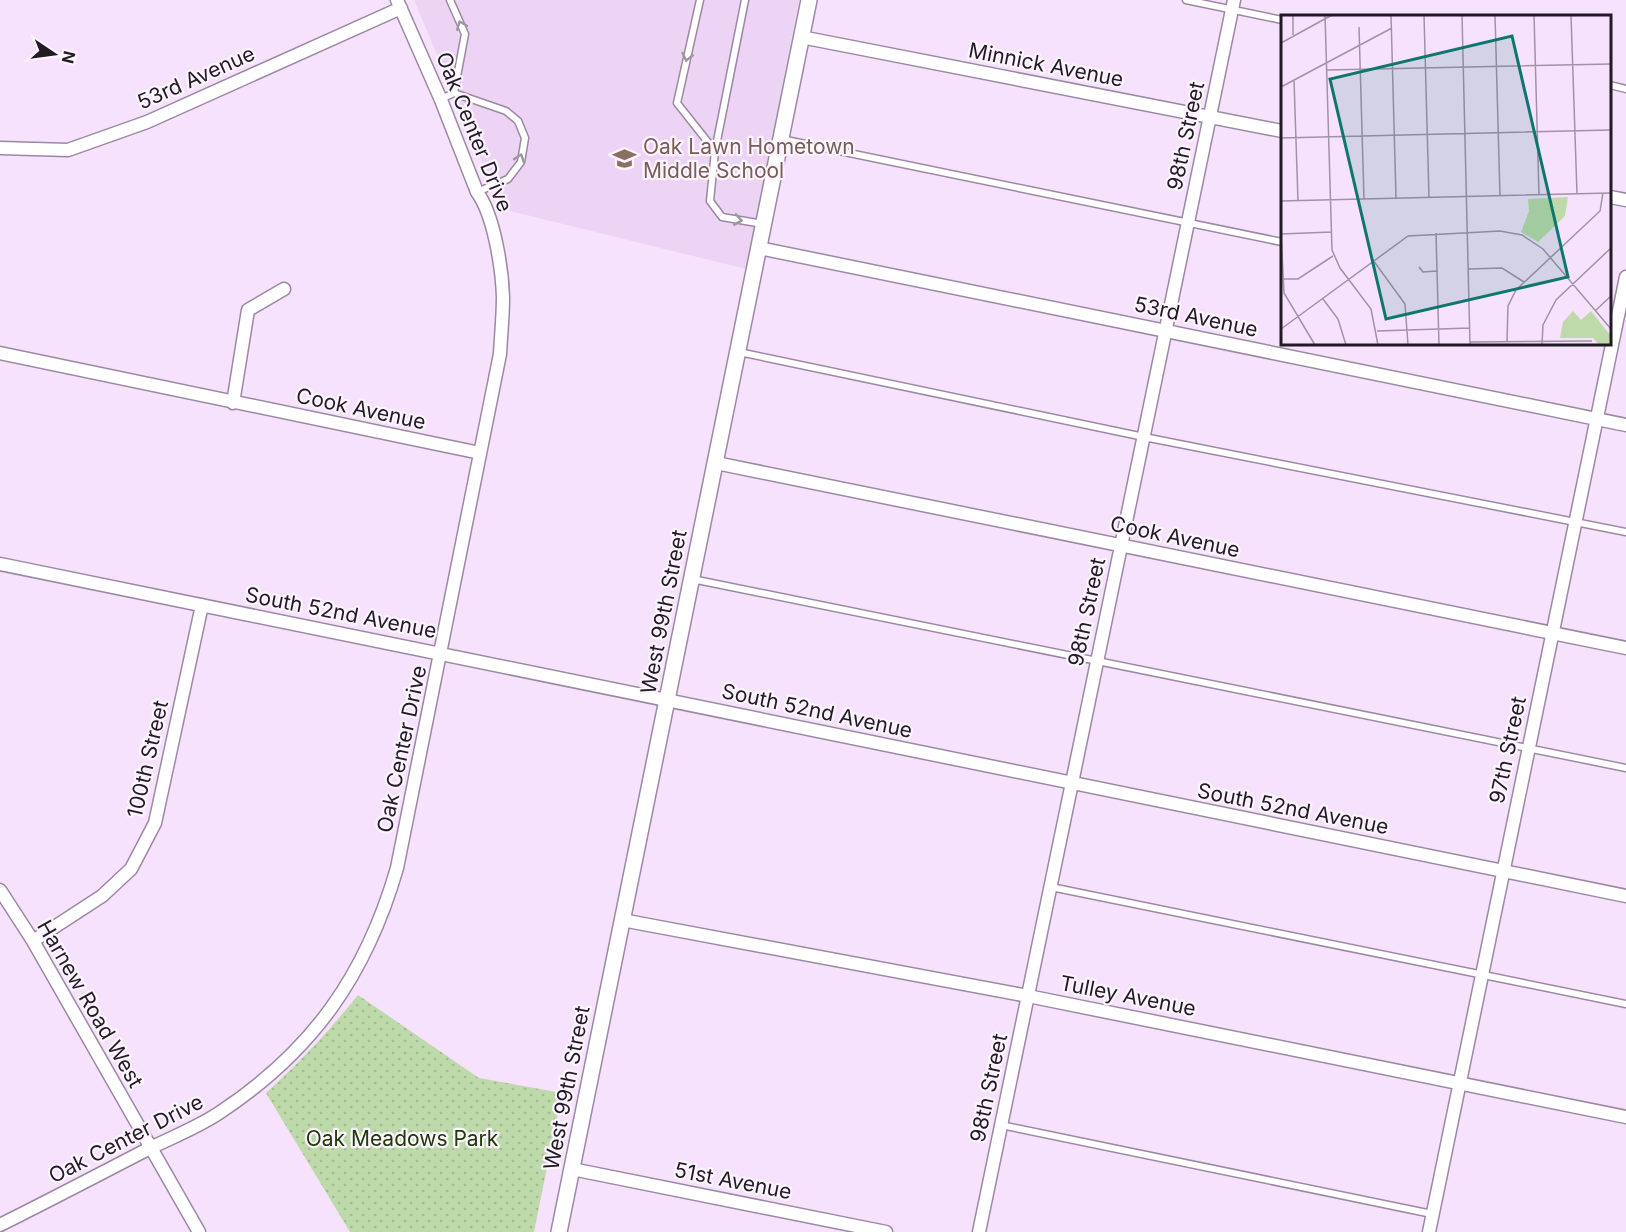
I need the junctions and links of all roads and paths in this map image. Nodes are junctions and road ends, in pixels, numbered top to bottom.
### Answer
1 (450, 0) edge
2 (700, 0) edge
3 (745, 0) edge
4 (809, 0) edge
5 (1186, 0) edge
6 (399, 4) edge
7 (1233, 4) edge
8 (1281, 20) edge
9 (801, 37) junction
10 (1611, 85) edge
11 (1626, 89) edge
12 (454, 93) junction
13 (441, 100) junction
14 (1210, 117) junction
15 (1281, 131) edge
16 (781, 139) junction
17 (0, 148) edge
18 (715, 151) junction
19 (477, 192) junction
20 (1611, 197) edge
21 (1626, 200) edge
22 (1188, 222) junction
23 (763, 224) junction
24 (1281, 242) edge
25 (759, 248) junction
26 (1626, 277) edge
27 (284, 289) dead end
28 (1614, 310) edge
29 (1611, 329) edge
30 (1166, 331) junction
31 (1609, 345) edge
32 (738, 352) junction
33 (0, 353) edge
34 (233, 403) junction
35 (1597, 419) junction
36 (1626, 425) edge
37 (1144, 437) junction
38 (480, 453) junction
39 (716, 463) junction
40 (1575, 521) junction
41 (1626, 532) edge
42 (1121, 546) junction
43 (0, 564) edge
44 (691, 579) junction
45 (202, 605) junction
46 (1552, 634) junction
47 (1626, 648) edge
48 (442, 653) junction
49 (1097, 661) junction
50 (668, 699) junction
51 (1529, 748) junction
52 (1626, 768) edge
53 (1072, 784) junction
54 (1503, 872) junction
55 (1051, 887) junction
56 (0, 890) edge
57 (1626, 896) edge
58 (622, 920) junction
59 (33, 941) junction
60 (1482, 974) junction
61 (1028, 996) junction
62 (1626, 1004) edge
63 (1460, 1082) junction
64 (1626, 1117) edge
65 (1001, 1125) junction
66 (150, 1148) junction
67 (572, 1169) junction
68 (1432, 1214) junction
69 (0, 1225) edge
70 (200, 1232) edge
71 (559, 1232) edge
72 (886, 1232) edge
73 (979, 1232) edge
74 (1429, 1232) edge

12 -> 1 lane
2 -> 18 lane
3 - 18 lane
4 - 9 street, West 99th Street
5 - 7 lane
6 - 13 street, Oak Center Drive
6 - 17 street, 53rd Avenue
7 - 8 lane
7 - 14 street, 98th Street
9 - 14 street, Minnick Avenue
9 - 16 street, West 99th Street
10 - 11 lane
12 - 13 lane
19 -> 12 lane
13 - 19 street, Oak Center Drive
14 - 15 street, Minnick Avenue
14 - 22 street, 98th Street
16 - 22 lane
16 - 23 street, West 99th Street
18 -> 23 lane
19 - 38 street, Oak Center Drive
20 - 21 street
22 - 24 lane
22 - 30 street, 98th Street
23 - 25 street, West 99th Street
25 - 30 street, 53rd Avenue
25 - 32 street, West 99th Street
26 - 28 street, 97th Street
27 - 34 street
28 - 29 street, 97th Street
30 - 35 street, 53rd Avenue
30 - 37 street, 98th Street
31 - 35 street, 97th Street
32 - 37 lane
32 - 39 street, West 99th Street
33 - 34 street, Cook Avenue
34 - 38 street, Cook Avenue
35 - 36 street, 53rd Avenue
35 - 40 street, 97th Street
37 - 40 lane
37 - 42 street, 98th Street
38 - 48 street, Oak Center Drive
39 - 42 street, Cook Avenue
39 - 44 street, West 99th Street
40 - 41 lane
40 - 46 street, 97th Street
42 - 46 street, Cook Avenue
42 - 49 street, 98th Street
43 - 45 street, South 52nd Avenue
44 - 49 lane
44 - 50 street, West 99th Street
45 - 48 street, South 52nd Avenue
45 - 59 street, 100th Street
46 - 47 street, Cook Avenue
46 - 51 street, 97th Street
48 - 50 street, South 52nd Avenue
48 - 66 street, Oak Center Drive
49 - 51 lane
49 - 53 street, 98th Street
50 - 53 street, South 52nd Avenue
50 - 58 street, West 99th Street
51 - 52 lane
51 - 54 street, 97th Street
53 - 54 street, South 52nd Avenue
53 - 55 street, 98th Street
54 - 57 street, South 52nd Avenue
54 - 60 street, 97th Street
55 - 60 lane
55 - 61 street, 98th Street
56 - 59 street, Harnew Road West
58 - 61 street, Tulley Avenue
58 - 67 street, West 99th Street
59 - 66 street, Harnew Road West
60 - 62 lane
60 - 63 street, 97th Street
61 - 63 street, Tulley Avenue
61 - 65 street, 98th Street
63 - 64 street, Tulley Avenue
63 - 68 street, 97th Street
65 - 68 lane
65 - 73 street, 98th Street
66 - 69 street, Oak Center Drive
66 - 70 street, Harnew Road West
67 - 71 street, West 99th Street
67 - 72 street, 51st Avenue
68 - 74 street, 97th Street

